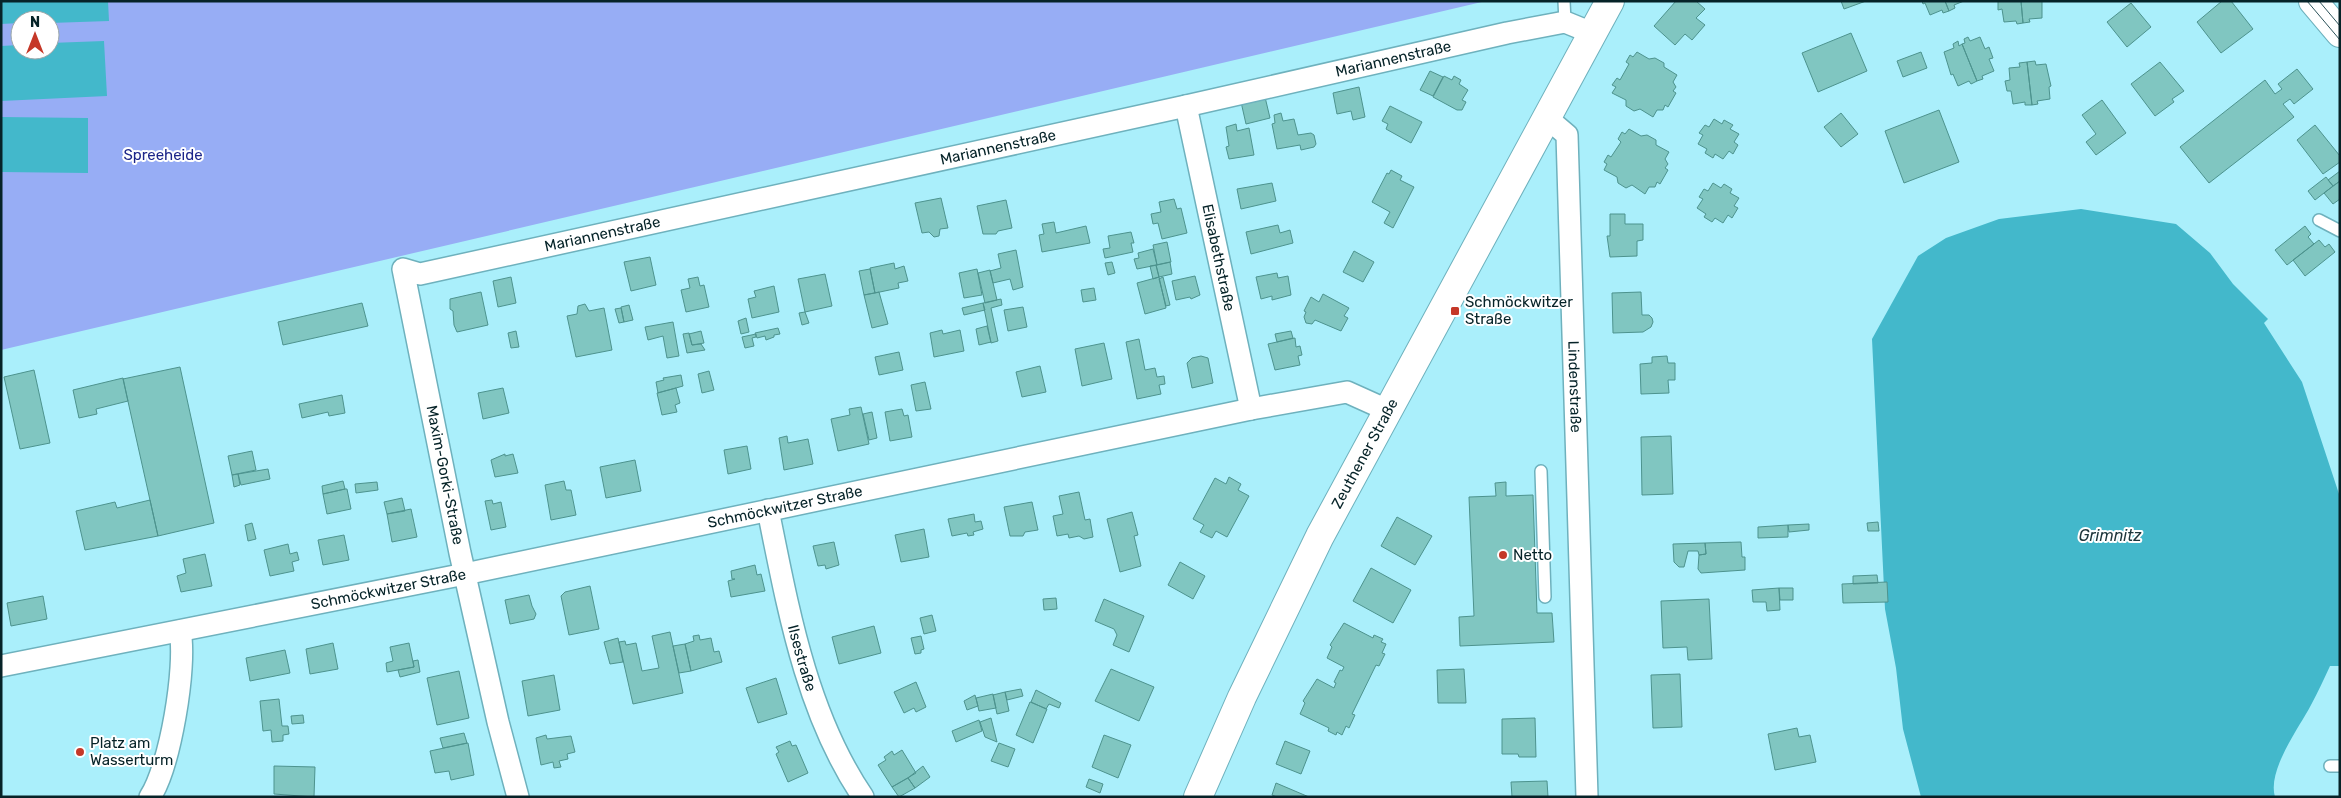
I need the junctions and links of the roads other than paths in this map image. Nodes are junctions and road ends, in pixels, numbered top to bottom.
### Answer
1 (1610, 1) edge
2 (2313, 1) edge
3 (1564, 12) edge
4 (1592, 32) junction
5 (2340, 33) edge
6 (1186, 106) junction
7 (1547, 118) junction
8 (2319, 220) dead end
9 (2340, 231) edge
10 (403, 269) joint
11 (1251, 410) junction
12 (1387, 410) junction
13 (1541, 471) dead end
14 (768, 510) junction
15 (468, 584) junction
16 (1545, 597) dead end
17 (180, 630) junction
18 (1, 666) edge
19 (150, 797) edge
20 (518, 797) edge
21 (863, 797) edge
22 (1198, 797) edge
23 (1587, 797) edge

1 - 4 main road
2 - 5 main road
3 - 4 street, Mariannenstraße
3 - 6 street, Mariannenstraße
4 - 7 main road
6 - 10 street, Mariannenstraße
6 - 11 street, Elisabethstraße
7 - 12 main road, Zeuthener Straße
7 - 23 street, Lindenstraße
8 - 9 lane
10 - 15 street, Maxim-Gorki-Straße
11 - 12 street, Schmöckwitzer Straße
11 - 14 street, Schmöckwitzer Straße
12 - 22 main road, Zeuthener Straße
13 - 16 lane
14 - 15 street, Schmöckwitzer Straße
14 - 21 street, Ilsestraße
15 - 17 street, Schmöckwitzer Straße
15 - 20 street, Maxim-Gorki-Straße
17 - 18 street, Schmöckwitzer Straße
17 - 19 street

